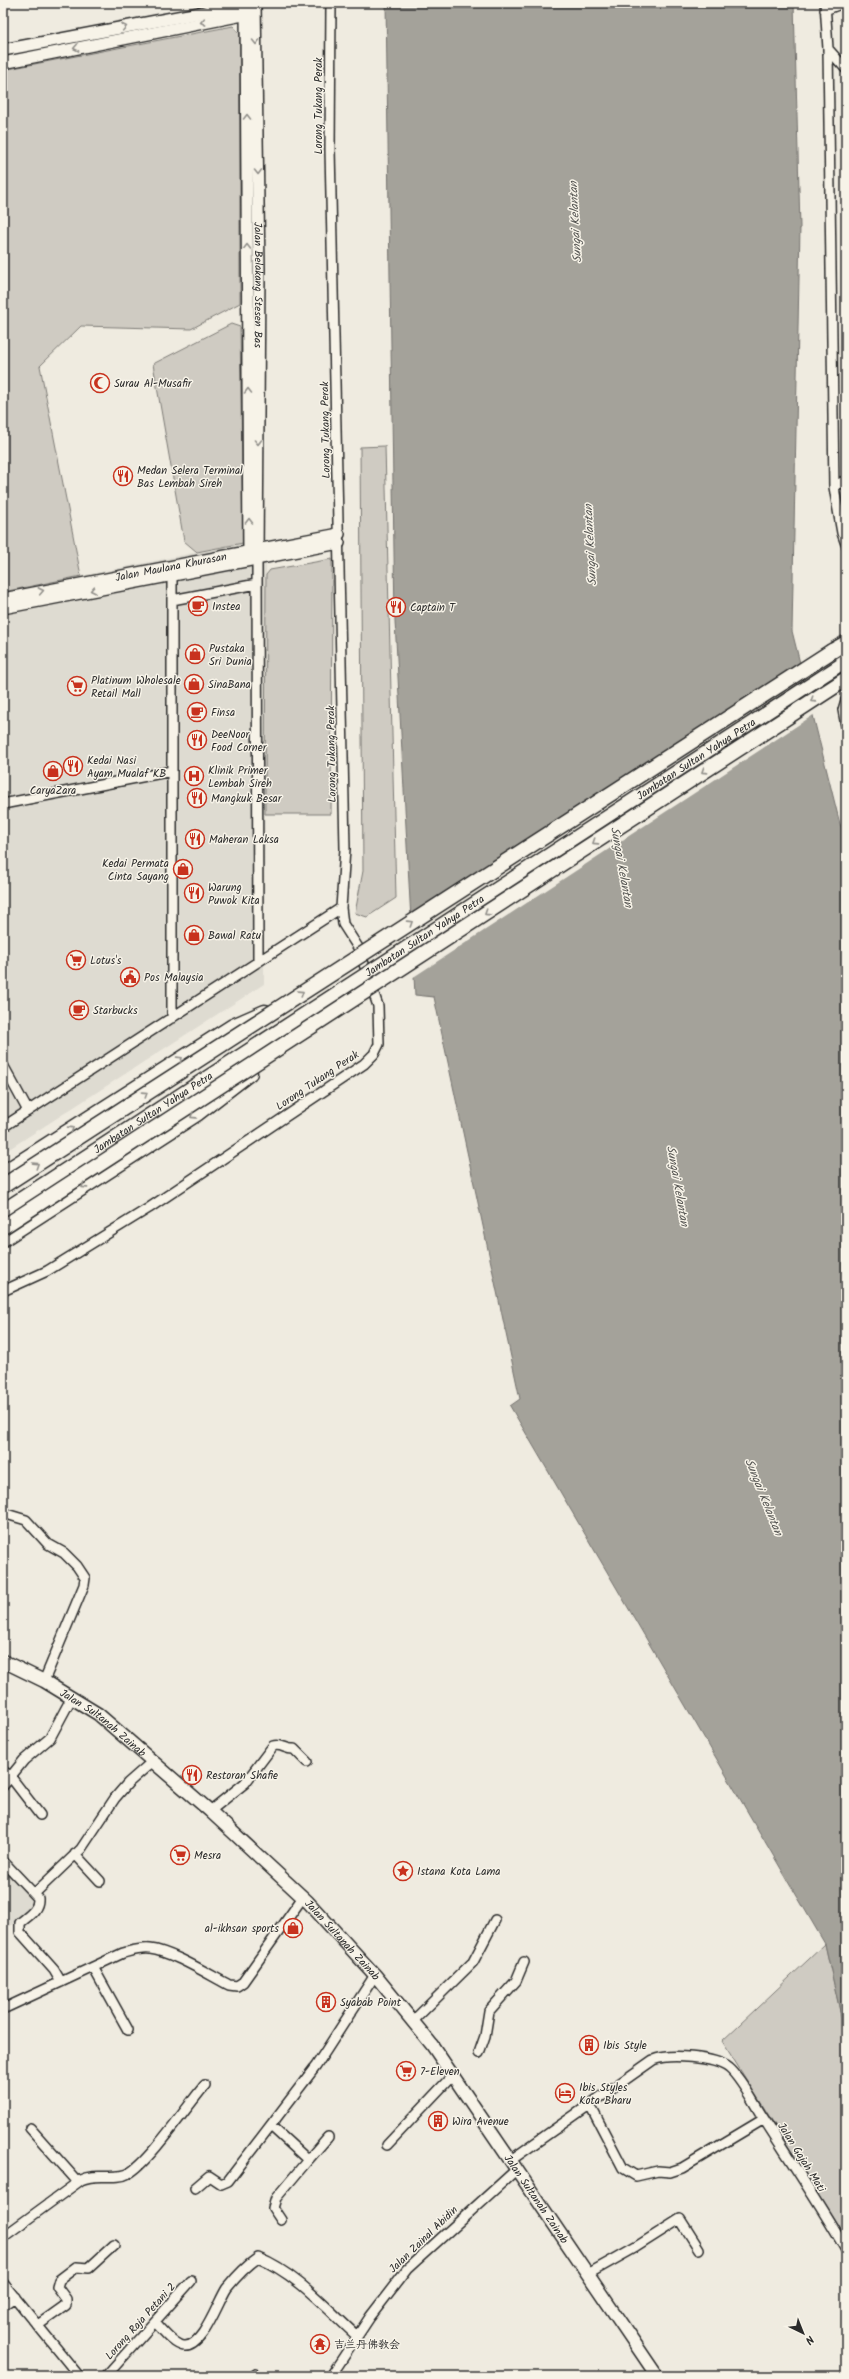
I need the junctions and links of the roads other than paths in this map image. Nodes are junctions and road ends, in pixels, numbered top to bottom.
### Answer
1 (330, 3) edge
2 (843, 3) edge
3 (825, 6) edge
4 (251, 7) edge
5 (828, 49) junction
6 (3, 50) edge
7 (3, 63) edge
8 (846, 69) edge
9 (259, 269) junction
10 (248, 270) junction
11 (846, 480) edge
12 (834, 486) junction
13 (339, 538) junction
14 (846, 544) edge
15 (253, 555) junction
16 (172, 571) junction
17 (257, 584) junction
18 (3, 599) edge
19 (172, 600) junction
20 (3, 608) edge
21 (846, 643) edge
22 (843, 663) edge
23 (846, 679) edge
24 (846, 700) edge
25 (846, 726) edge
26 (172, 771) junction
27 (3, 804) edge
28 (341, 908) junction
29 (258, 962) junction
30 (283, 1005) junction
31 (172, 1018) junction
32 (302, 1033) junction
33 (3, 1065) edge
34 (28, 1111) junction
35 (3, 1127) edge
36 (3, 1173) edge
37 (3, 1186) edge
38 (3, 1210) edge
39 (3, 1227) edge
40 (3, 1239) edge
41 (3, 1291) edge
42 (3, 1513) edge
43 (3, 1661) edge
44 (44, 1681) junction
45 (72, 1697) junction
46 (153, 1761) junction
47 (307, 1762) dead end
48 (7, 1774) edge
49 (3, 1786) edge
50 (210, 1811) junction
51 (40, 1815) dead end
52 (75, 1854) junction
53 (3, 1861) edge
54 (100, 1881) dead end
55 (34, 1893) junction
56 (303, 1897) junction
57 (495, 1920) dead end
58 (524, 1962) dead end
59 (93, 1967) junction
60 (375, 1975) junction
61 (61, 1982) junction
62 (3, 2009) edge
63 (413, 2021) junction
64 (128, 2030) dead end
65 (479, 2053) dead end
66 (653, 2060) joint
67 (453, 2075) junction
68 (205, 2085) dead end
69 (590, 2105) junction
70 (764, 2118) junction
71 (271, 2126) junction
72 (30, 2128) dead end
73 (328, 2137) dead end
74 (387, 2145) dead end
75 (308, 2160) junction
76 (514, 2165) junction
77 (78, 2182) junction
78 (195, 2188) dead end
79 (282, 2220) dead end
80 (3, 2237) edge
81 (114, 2245) dead end
82 (699, 2249) dead end
83 (846, 2250) edge
84 (588, 2274) junction
85 (191, 2281) dead end
86 (3, 2283) edge
87 (15, 2298) junction
88 (3, 2306) edge
89 (155, 2322) junction
90 (38, 2325) junction
91 (357, 2336) junction
92 (79, 2376) edge
93 (106, 2376) edge
94 (331, 2376) edge
95 (657, 2376) edge

1 - 13 street, Lorong Tukang Perak
2 - 3 street
3 - 5 street
6 -> 4 street
4 -> 7 street
4 -> 9 street, Jalan Belakang Stesen Bas
10 -> 4 street, Jalan Belakang Stesen Bas
5 - 8 street
5 - 12 street
9 - 10 street
9 -> 15 street, Jalan Belakang Stesen Bas
15 -> 10 street, Jalan Belakang Stesen Bas
11 - 12 street
12 - 14 street
13 - 15 street
13 - 28 street, Lorong Tukang Perak
15 - 16 street
15 - 17 street
18 -> 16 street, Jalan Maulana Khurasan
16 - 19 street
16 -> 20 street, Jalan Maulana Khurasan
17 - 19 street
17 - 29 street
19 - 26 street
30 -> 21 highway, Jambatan Sultan Yahya Petra, bridge
22 - 38 main road, Jambatan Sultan Yahya Petra, bridge
23 -> 32 highway, Jambatan Sultan Yahya Petra, bridge
24 - 25 street
26 - 27 street
26 - 31 street
28 - 29 street
28 - 41 street, Lorong Tukang Perak
29 - 31 street
36 -> 30 highway, bridge
37 -> 30 highway, Jambatan Sultan Yahya Petra, bridge
31 - 34 street
32 - 39 highway, Jambatan Sultan Yahya Petra, bridge
32 -> 40 highway, bridge
33 - 34 street
34 - 35 street
42 - 44 street
43 - 44 main road, Jalan Sultanah Zainab
44 - 45 main road, Jalan Sultanah Zainab
45 - 46 main road, Jalan Sultanah Zainab
45 - 48 street
46 - 50 main road, Jalan Sultanah Zainab
46 - 52 street
47 - 50 street
48 - 49 street
48 - 51 street
50 - 56 main road, Jalan Sultanah Zainab
52 - 54 street
52 - 55 street
53 - 55 street
55 - 61 street
56 - 59 street
56 - 60 main road, Jalan Sultanah Zainab
57 - 63 street
58 - 65 street
59 - 61 street
59 - 64 street
60 - 63 main road, Jalan Sultanah Zainab
60 - 71 street
61 - 62 street
63 - 67 main road, Jalan Sultanah Zainab
66 - 69 street, Jalan Zainal Abidin
66 - 70 street, Jalan Gajah Mati
67 - 74 street
67 - 76 main road, Jalan Sultanah Zainab
68 - 77 street
69 - 70 street
69 - 76 street, Jalan Zainal Abidin
70 - 83 street, Jalan Gajah Mati
71 - 75 street
71 - 78 street
72 - 77 street
73 - 75 street
75 - 79 street
76 - 84 main road, Jalan Sultanah Zainab
76 - 91 street, Jalan Zainal Abidin
77 - 80 street
81 - 90 street
82 - 84 street
84 - 95 main road, Jalan Sultanah Zainab
85 - 89 street, Lorong Raja Petani 2
86 - 87 street
87 - 88 street
87 - 90 street
89 - 91 street
89 - 93 street, Lorong Raja Petani 2
90 - 92 street
91 - 94 street, Jalan Zainal Abidin

